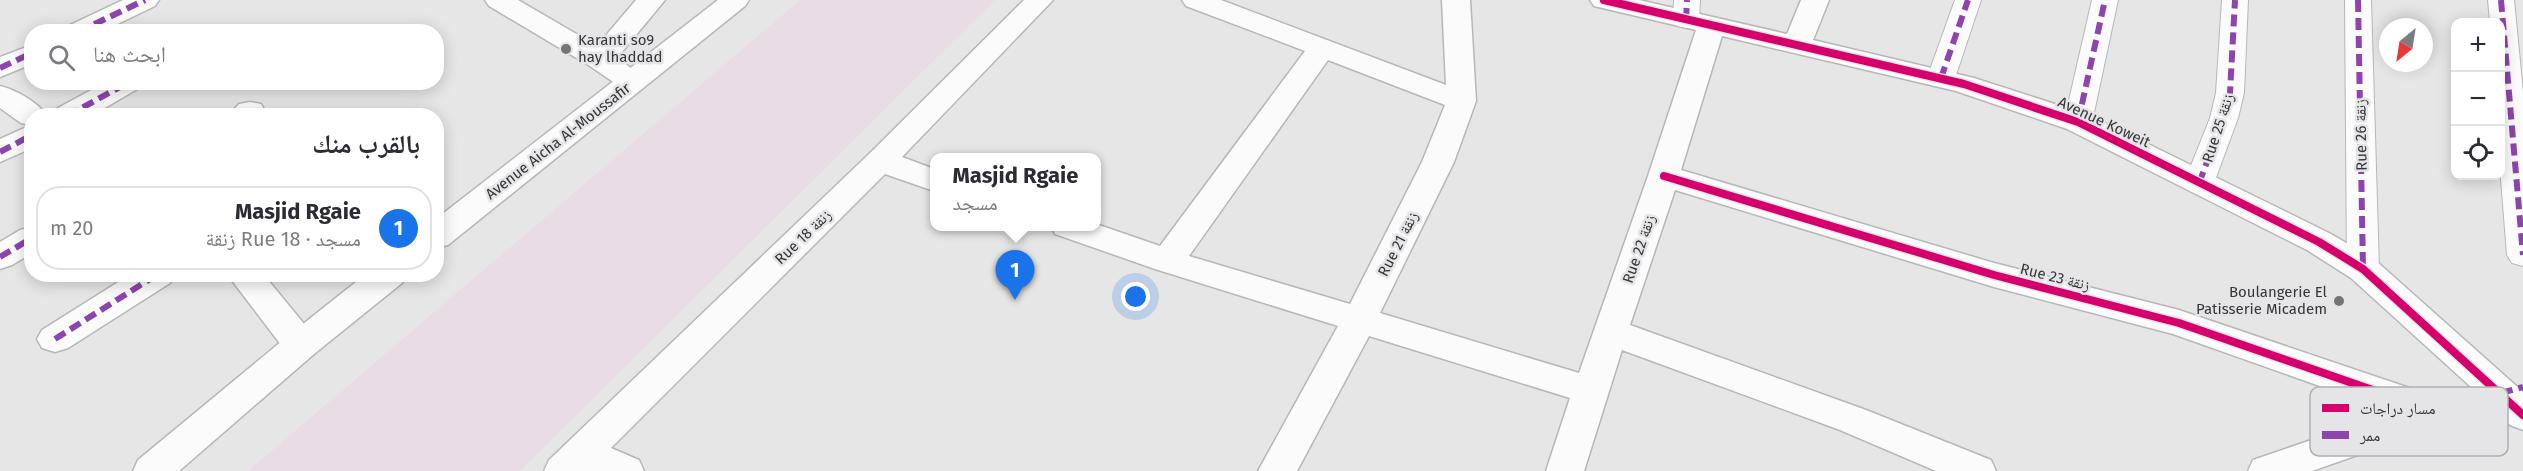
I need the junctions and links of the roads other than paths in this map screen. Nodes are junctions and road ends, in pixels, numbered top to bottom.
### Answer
1 (145, 0) edge
2 (499, 0) edge
3 (651, 0) edge
4 (735, 0) edge
5 (1039, 0) edge
6 (1196, 0) edge
7 (1455, 0) edge
8 (1604, 0) edge
9 (1815, 0) edge
10 (1968, 0) edge
11 (2105, 0) edge
12 (2235, 0) edge
13 (2358, 0) edge
14 (2501, 0) edge
15 (1695, 15) edge
16 (95, 24) edge
17 (1797, 45) junction
18 (1322, 48) junction
19 (24, 57) edge
20 (600, 60) junction
21 (0, 68) edge
22 (1941, 78) junction
23 (633, 82) junction
24 (114, 90) edge
25 (0, 94) edge
26 (1461, 101) junction
27 (82, 108) edge
28 (24, 110) edge
29 (2078, 122) junction
30 (24, 139) edge
31 (0, 152) edge
32 (880, 161) junction
33 (1664, 176) junction
34 (930, 179) edge
35 (2199, 183) junction
36 (444, 231) edge
37 (1081, 231) edge
38 (24, 243) edge
39 (2523, 255) edge
40 (0, 257) edge
41 (1167, 261) junction
42 (2363, 269) junction
43 (145, 282) edge
44 (250, 282) edge
45 (380, 282) edge
46 (1360, 319) junction
47 (1610, 332) junction
48 (55, 339) dead end
49 (301, 345) junction
50 (2364, 387) edge
51 (2503, 387) edge
52 (1592, 391) junction
53 (2310, 456) edge
54 (573, 461) edge
55 (152, 471) edge
56 (625, 471) edge
57 (1277, 471) edge
58 (1565, 471) edge
59 (1977, 471) edge
60 (2267, 471) edge

1 - 16 street
2 - 20 street
3 - 20 street
4 - 23 street, Avenue Aicha Al-Moussafir
5 - 32 street, Rue 18 زنقة
6 - 18 street
7 - 26 street, Rue 21 زنقة
8 - 15 street, Avenue Koweit
9 - 17 street
10 - 22 street
11 - 29 street
12 - 35 street, Rue 25 زنقة
13 - 42 street, Rue 26 زنقة
14 - 39 street
15 - 17 street, Avenue Koweit
15 - 33 street, Rue 22 زنقة
17 - 22 street, Avenue Koweit
18 - 26 street
18 - 41 street
19 - 21 street
20 - 23 street
22 - 29 street, Avenue Koweit
23 - 36 street, Avenue Aicha Al-Moussafir
24 - 27 street
25 - 28 street
26 - 46 street, Rue 21 زنقة
29 - 35 street, Avenue Koweit
30 - 31 street
32 - 34 street
32 - 54 street, Rue 18 زنقة
33 - 47 street, Rue 22 زنقة
33 - 50 street, Rue 23 زنقة
35 - 42 street, Avenue Koweit
37 - 41 street
38 - 40 street
41 - 46 street
42 - 51 street, Avenue Koweit
43 - 48 street
44 - 49 street
45 - 49 street
46 - 52 street
46 - 57 street, Rue 21 زنقة
47 - 52 street, Rue 22 زنقة
47 - 59 street
49 - 55 street
52 - 58 street, Rue 22 زنقة
53 - 60 street
54 - 56 street

